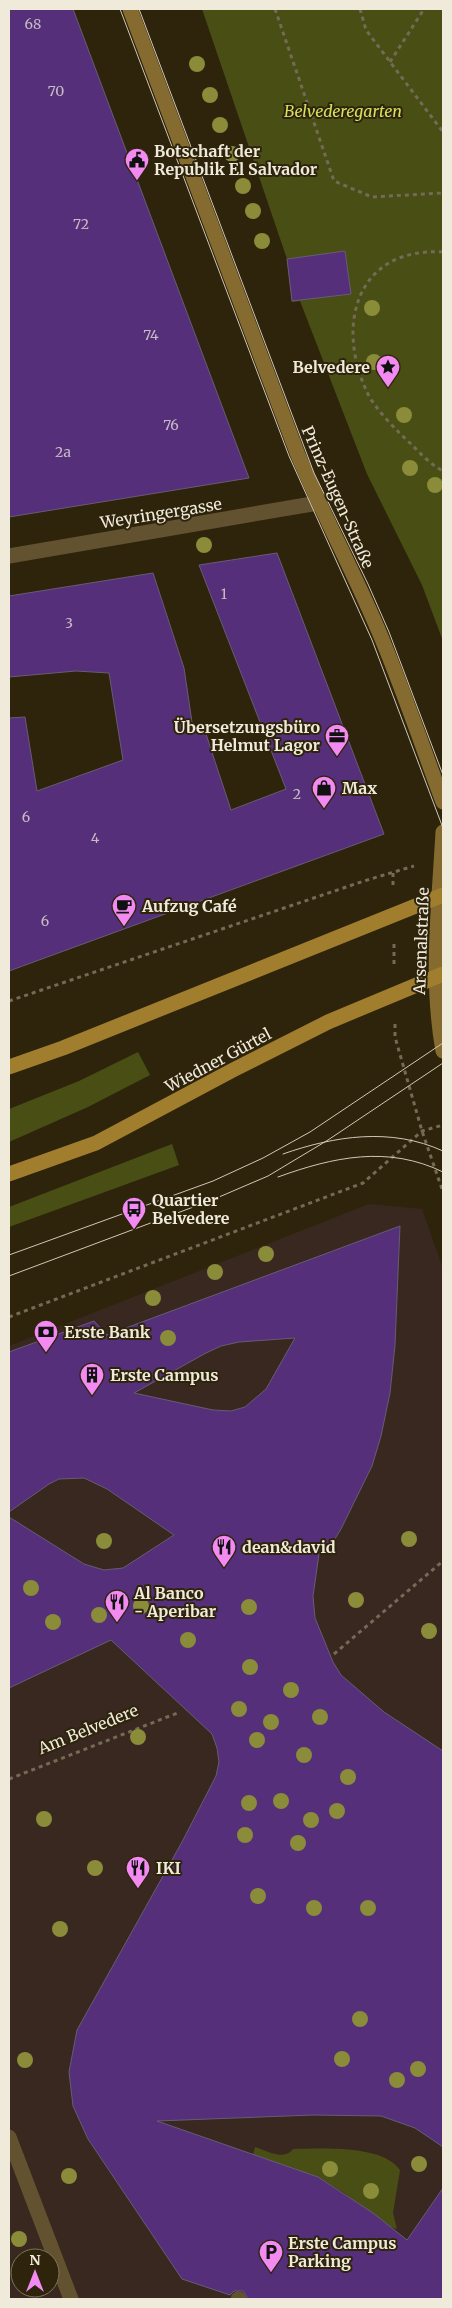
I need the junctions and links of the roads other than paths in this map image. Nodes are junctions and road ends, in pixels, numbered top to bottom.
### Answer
1 (130, 9) edge
2 (318, 503) junction
3 (9, 556) edge
4 (443, 802) edge
5 (443, 832) edge
6 (441, 896) edge
7 (439, 976) edge
8 (443, 1052) edge
9 (9, 1067) edge
10 (9, 1174) edge
11 (9, 2137) edge
12 (13, 2159) edge
13 (71, 2299) edge

1 - 2 street, Prinz-Eugen-Straße
2 - 3 street, Weyringergasse
2 - 4 street, Prinz-Eugen-Straße
5 - 6 street, Arsenalstraße
6 - 7 street, Arsenalstraße
6 - 9 main road
7 - 8 street, Arsenalstraße
7 - 10 main road, Wiedner Gürtel
11 - 12 street
12 - 13 street

